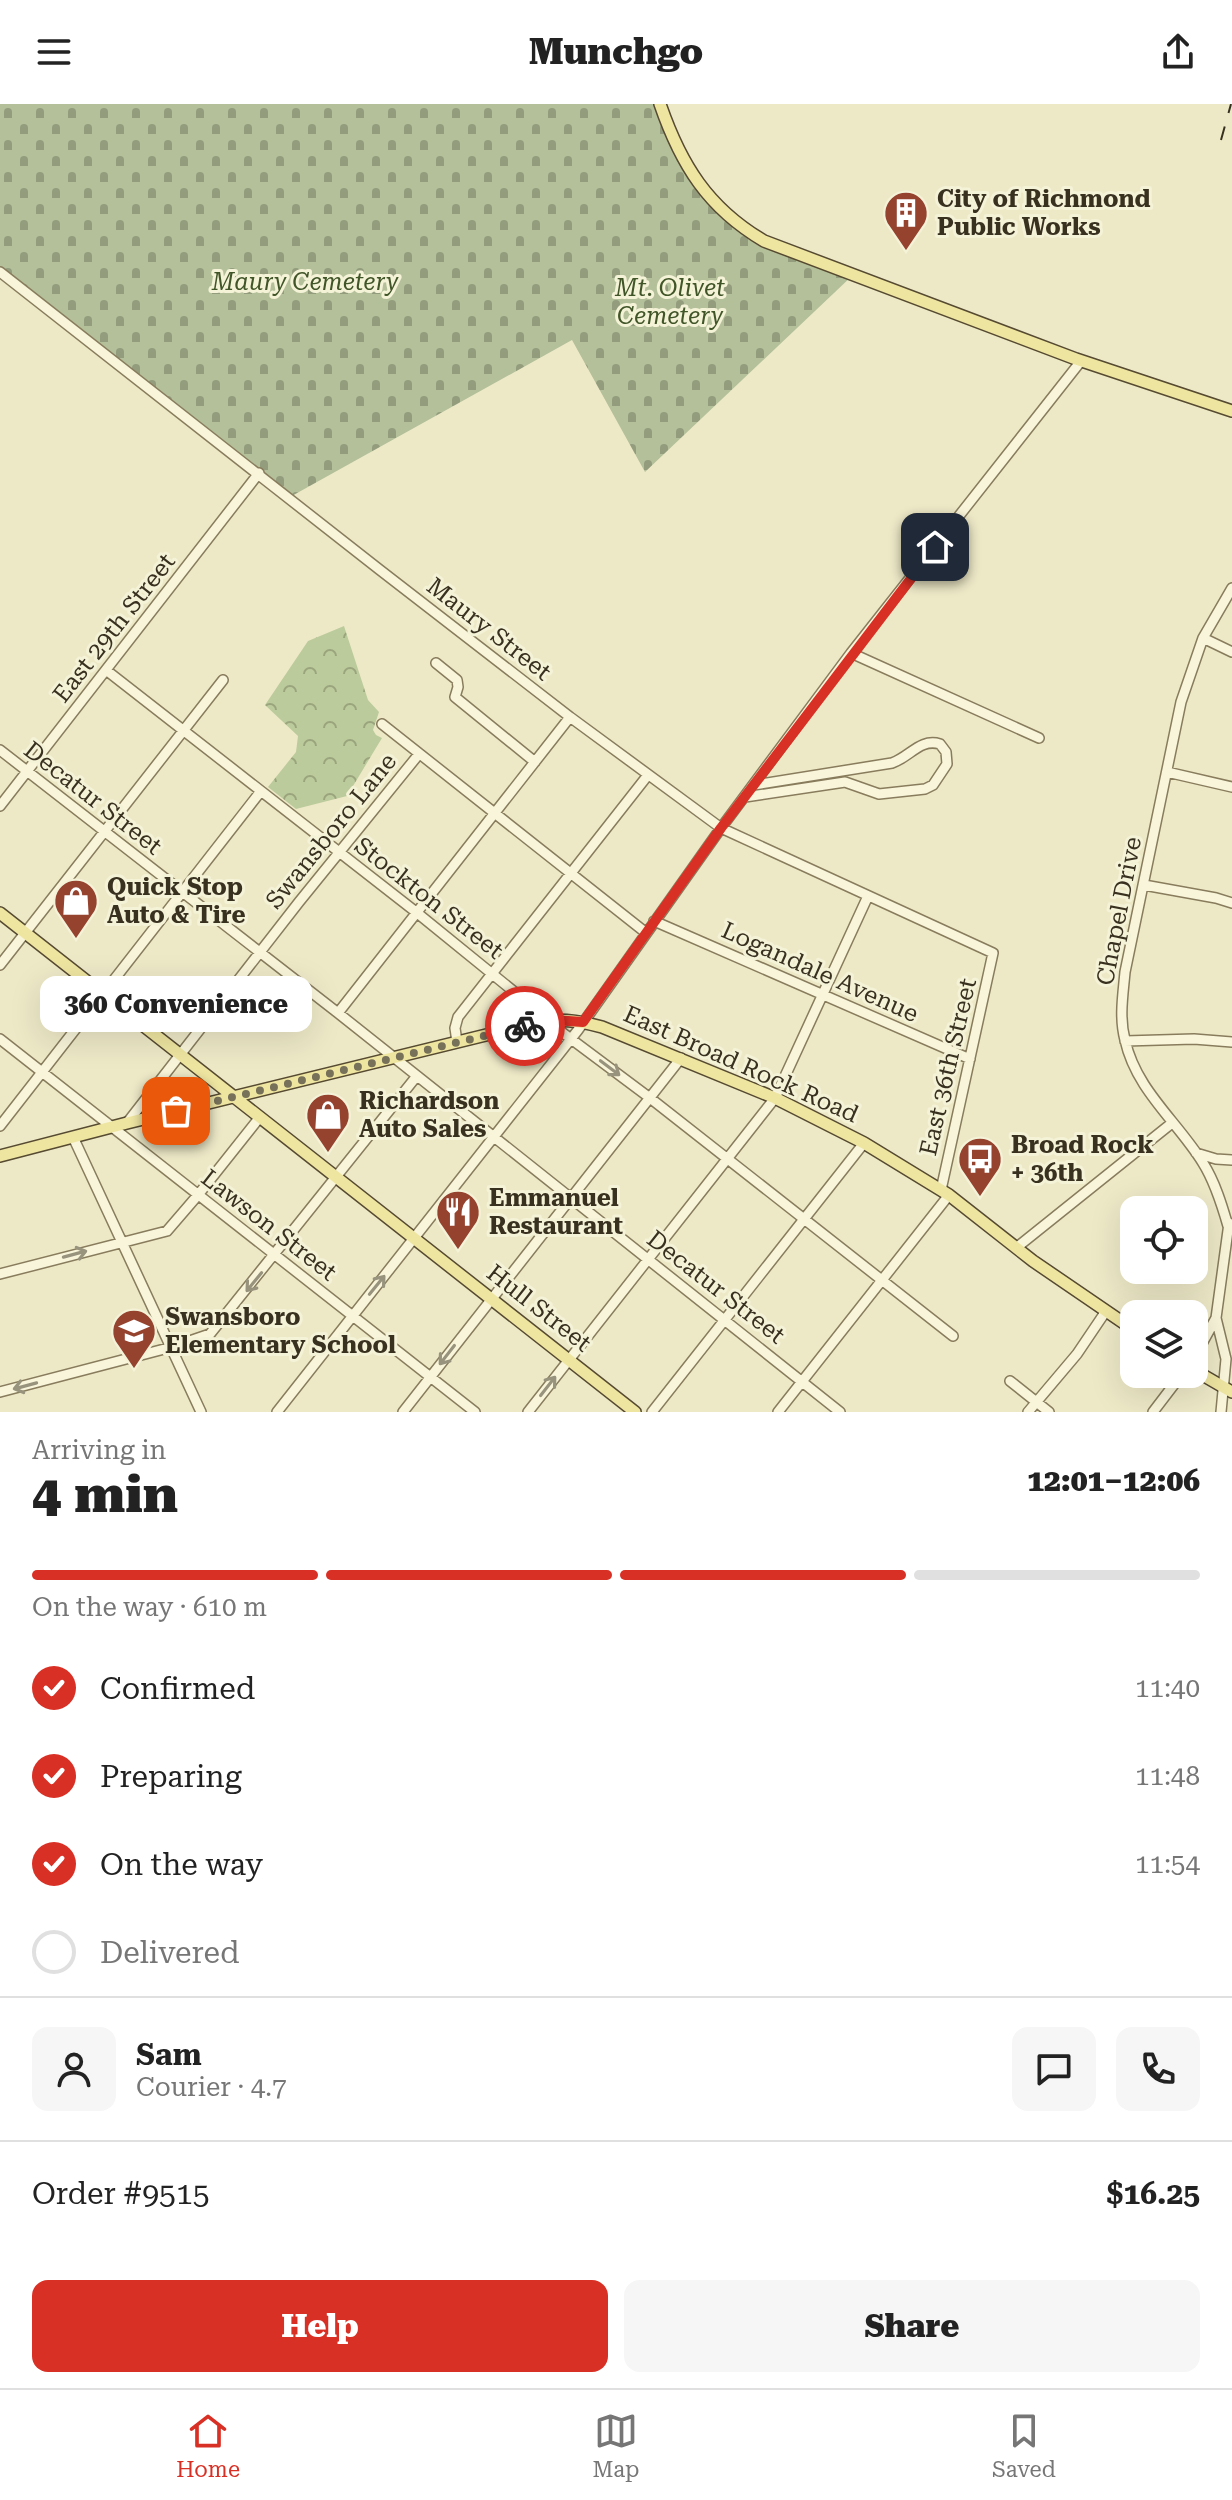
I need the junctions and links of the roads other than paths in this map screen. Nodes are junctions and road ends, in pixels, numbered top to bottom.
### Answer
1 (660, 104) edge
2 (0, 272) edge
3 (1081, 361) junction
4 (1232, 411) edge
5 (259, 473) junction
6 (1232, 588) edge
7 (1203, 638) junction
8 (1232, 652) edge
9 (851, 653) junction
10 (436, 663) dead end
11 (106, 670) junction
12 (223, 680) dead end
13 (570, 717) junction
14 (382, 724) dead end
15 (182, 731) junction
16 (1039, 738) dead end
17 (0, 750) edge
18 (419, 754) junction
19 (535, 762) junction
20 (27, 771) junction
21 (1167, 772) junction
22 (648, 775) junction
23 (754, 785) junction
24 (1232, 787) edge
25 (261, 791) junction
26 (745, 797) junction
27 (0, 806) edge
28 (496, 812) junction
29 (721, 828) junction
30 (103, 832) junction
31 (339, 852) junction
32 (571, 873) junction
33 (1144, 885) junction
34 (182, 893) junction
35 (868, 896) junction
36 (1232, 903) edge
37 (416, 912) junction
38 (0, 913) edge
39 (654, 921) junction
40 (645, 932) junction
41 (25, 933) junction
42 (259, 953) junction
43 (993, 953) joint
44 (0, 965) edge
45 (493, 974) junction
46 (103, 994) junction
47 (822, 995) junction
48 (338, 1013) junction
49 (547, 1021) junction
50 (583, 1022) junction
51 (571, 1038) junction
52 (0, 1039) edge
53 (1125, 1041) junction
54 (457, 1042) junction
55 (1232, 1042) edge
56 (180, 1053) junction
57 (392, 1058) junction
58 (681, 1058) junction
59 (970, 1059) junction
60 (42, 1072) junction
61 (416, 1077) junction
62 (235, 1097) junction
63 (650, 1098) junction
64 (775, 1098) junction
65 (260, 1117) junction
66 (127, 1123) junction
67 (1172, 1123) junction
68 (0, 1126) edge
69 (112, 1127) junction
70 (73, 1137) junction
71 (494, 1137) junction
72 (864, 1143) junction
73 (1196, 1153) junction
74 (0, 1156) edge
75 (727, 1159) junction
76 (1232, 1160) edge
77 (338, 1178) junction
78 (945, 1192) junction
79 (198, 1195) junction
80 (570, 1198) junction
81 (804, 1219) junction
82 (1230, 1221) edge
83 (414, 1238) junction
84 (123, 1241) junction
85 (1016, 1248) junction
86 (275, 1255) junction
87 (650, 1260) junction
88 (0, 1274) edge
89 (881, 1280) junction
90 (492, 1299) junction
91 (1106, 1311) junction
92 (352, 1316) junction
93 (1216, 1318) junction
94 (725, 1320) junction
95 (1120, 1320) edge
96 (1208, 1333) edge
97 (953, 1336) dead end
98 (172, 1347) junction
99 (569, 1360) junction
100 (430, 1377) junction
101 (1208, 1378) edge
102 (802, 1381) junction
103 (1010, 1381) dead end
104 (1171, 1388) edge
105 (1228, 1390) edge
106 (0, 1392) edge
107 (1036, 1401) junction
108 (201, 1412) edge
109 (277, 1412) edge
110 (403, 1412) edge
111 (475, 1412) edge
112 (528, 1412) edge
113 (635, 1412) edge
114 (652, 1412) edge
115 (778, 1412) edge
116 (840, 1412) edge
117 (1028, 1412) edge
118 (1049, 1412) edge
119 (1153, 1412) edge
120 (1221, 1412) edge

1 - 3 main road
2 - 5 street, Maury Street
3 - 4 main road
3 - 9 street
5 - 11 street, East 29th Street
5 - 13 street, Maury Street
6 - 7 street, Chapel Drive
7 - 8 street
7 - 21 street, Chapel Drive
9 - 16 street
9 - 23 street
10 - 19 street
11 - 15 street, Stockton Street
11 - 20 street, East 29th Street
12 - 15 street
13 - 19 street
13 - 22 street, Maury Street
14 - 18 street
15 - 25 street, Stockton Street
15 - 30 street
17 - 20 street, Decatur Street
18 - 28 street
18 - 31 street, Swansboro Lane
19 - 28 street
20 - 27 street, East 29th Street
20 - 30 street, Decatur Street
21 - 24 street
21 - 33 street, Chapel Drive
22 - 29 street, Maury Street
22 - 32 street
23 - 26 street
23 - 26 street
25 - 31 street, Stockton Street
25 - 34 street
26 - 29 street
28 - 32 street
28 - 37 street
29 - 35 street, Maury Street
29 - 39 street
30 - 34 street, Decatur Street
30 - 41 street
31 - 37 street, Stockton Street
31 - 42 street, Swansboro Lane
32 - 40 street
32 - 45 street
33 - 36 street
33 - 53 street, Chapel Drive
34 - 42 street, Decatur Street
34 - 46 street
35 - 43 street, Maury Street
35 - 47 street
37 - 45 street, Stockton Street
37 - 48 street
38 - 41 main road, Hull Street
39 - 40 street
39 - 47 street, Logandale Avenue
40 - 50 street
41 - 44 street
41 - 46 main road, Hull Street
42 - 48 street, Decatur Street
42 - 56 street, Swansboro Lane
43 - 59 street, East 36th Street
45 - 49 street, Stockton Street
45 - 54 street
46 - 56 main road, Hull Street
46 - 60 street
47 - 59 street, Logandale Avenue
47 - 64 street
48 - 57 street, Decatur Street
49 - 50 main road, East Broad Rock Road
49 - 51 street, Stockton Street
49 - 54 main road, East Broad Rock Road
50 - 51 street
50 - 58 main road, East Broad Rock Road
51 -> 63 street, Stockton Street
51 - 71 street
52 - 60 street, Lawson Street
53 - 55 street
53 - 67 street, Chapel Drive
54 - 57 main road, East Broad Rock Road
56 - 62 main road, Hull Street
56 - 66 street, Swansboro Lane
57 - 61 street, Decatur Street
57 - 62 main road, East Broad Rock Road
58 - 63 street
58 - 64 main road, East Broad Rock Road
59 - 78 street, East 36th Street
60 - 68 street
60 - 69 street, Lawson Street
61 - 71 street, Decatur Street
61 - 77 street
62 - 65 main road, Hull Street
62 - 66 main road, East Broad Rock Road
63 - 75 street, Stockton Street
63 - 80 street
64 - 72 main road, East Broad Rock Road
64 - 75 street
65 - 77 main road, Hull Street
65 - 79 street
66 - 69 main road, East Broad Rock Road
67 - 73 street, Chapel Drive
67 - 85 street
69 - 70 main road, East Broad Rock Road
69 - 79 street, Lawson Street
70 - 74 main road, East Broad Rock Road
70 - 84 street
71 - 80 street, Decatur Street
71 - 83 street
72 - 78 main road, East Broad Rock Road
72 - 81 street
73 - 76 street
73 - 82 street, Chapel Drive
75 - 81 street, Stockton Street
75 - 87 street
77 - 83 main road, Hull Street
77 - 86 street
78 - 85 main road, East Broad Rock Road
78 - 89 street, East 36th Street
79 - 84 street
79 - 86 street, Lawson Street
80 - 87 street, Decatur Street
80 - 90 street
81 - 89 street, Stockton Street
81 - 94 street
82 - 93 street
83 - 90 main road, Hull Street
92 -> 83 street
88 -> 84 street
84 - 98 street
85 - 91 main road, East Broad Rock Road
86 - 92 street, Lawson Street
86 -> 98 street
87 - 94 street, Decatur Street
87 - 99 street
89 - 97 street, Stockton Street
89 - 102 street, East 36th Street
90 - 99 main road, Hull Street
90 -> 100 street
91 - 95 main road, East Broad Rock Road
91 - 107 street
92 - 100 street, Lawson Street
92 - 109 street
93 - 96 street
93 - 105 street
94 - 102 street, Decatur Street
94 - 114 street
98 -> 106 street
98 - 108 street
112 -> 99 street
99 - 113 main road, Hull Street
100 - 110 street
100 - 111 street, Lawson Street
101 - 105 main road
102 - 115 street, East 36th Street
102 - 116 street, Decatur Street
103 - 107 street
104 - 119 street
105 - 120 street
107 - 117 street
107 - 118 street

